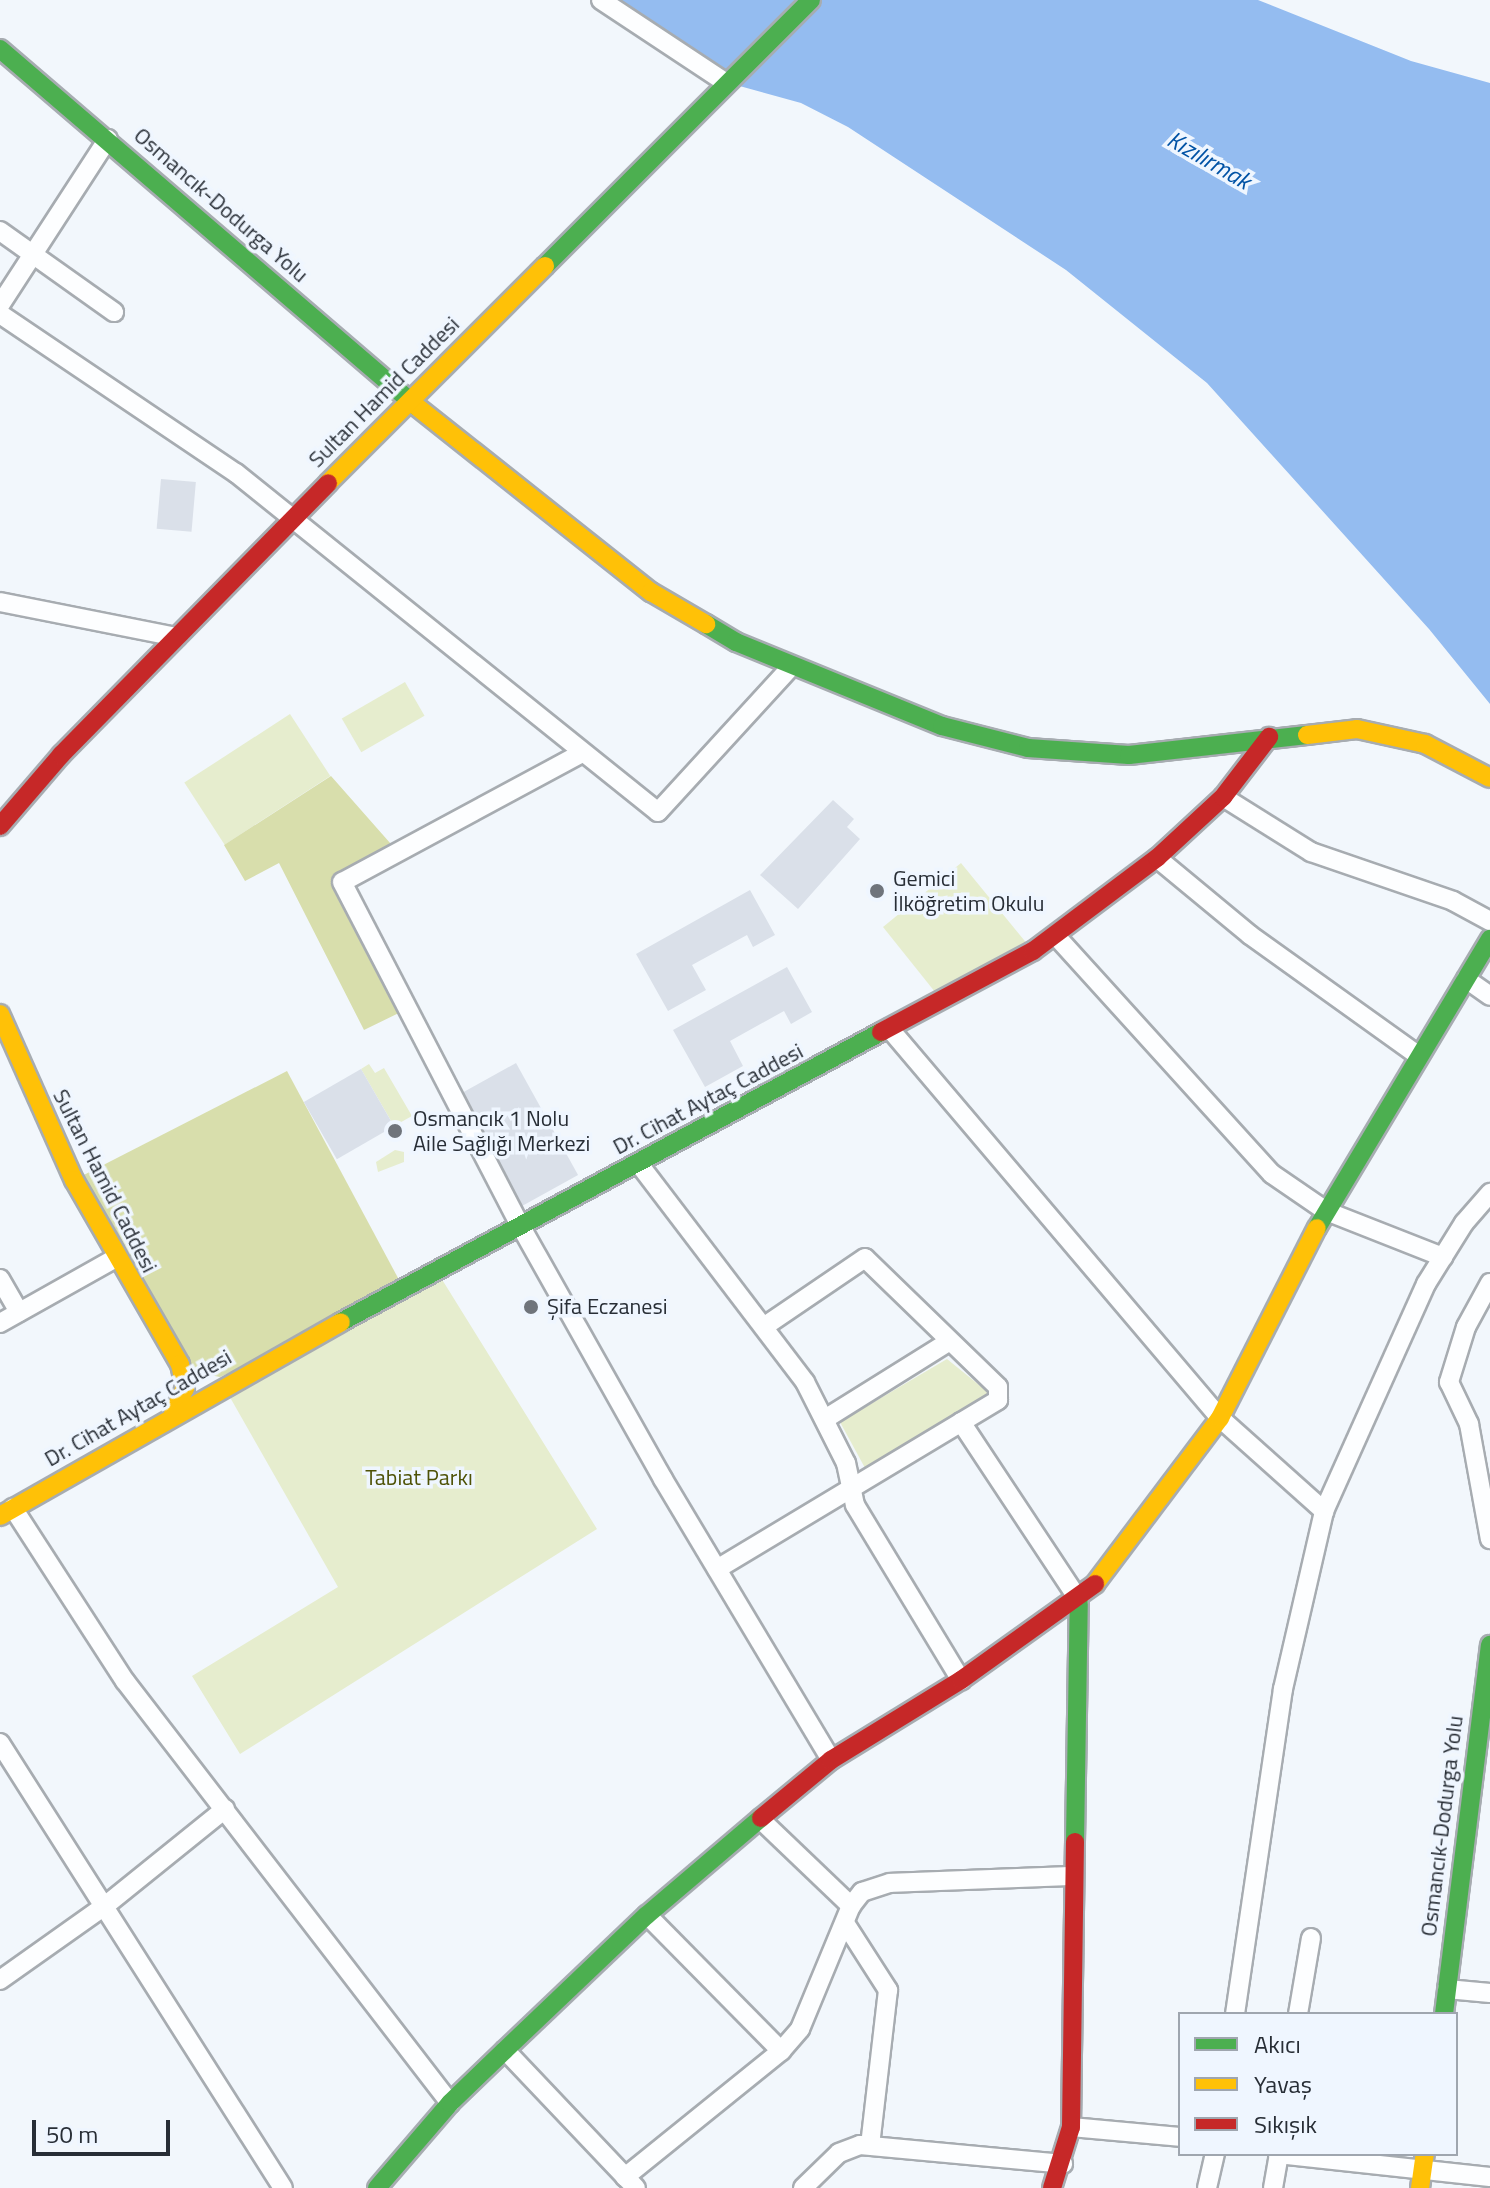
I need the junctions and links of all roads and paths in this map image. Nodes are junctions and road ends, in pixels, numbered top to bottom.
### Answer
1 (601, 0) edge
2 (811, 0) edge
3 (0, 49) edge
4 (725, 82) junction
5 (108, 139) junction
6 (0, 231) edge
7 (33, 255) junction
8 (0, 305) edge
9 (114, 312) dead end
10 (0, 314) edge
11 (409, 400) junction
12 (292, 519) junction
13 (0, 602) edge
14 (177, 637) junction
15 (792, 666) junction
16 (1269, 737) junction
17 (582, 753) junction
18 (1490, 778) edge
19 (1223, 797) junction
20 (0, 826) edge
21 (1157, 858) junction
22 (1490, 921) edge
23 (1056, 936) junction
24 (1490, 939) edge
25 (1466, 979) junction
26 (1490, 996) edge
27 (0, 1014) edge
28 (889, 1028) junction
29 (1419, 1056) junction
30 (639, 1164) junction
31 (1490, 1193) edge
32 (1326, 1211) junction
33 (521, 1227) junction
34 (1443, 1257) junction
35 (116, 1258) junction
36 (0, 1279) edge
37 (1490, 1283) edge
38 (19, 1312) junction
39 (0, 1323) edge
40 (765, 1326) junction
41 (950, 1341) junction
42 (180, 1364) junction
43 (245, 1374) junction
44 (173, 1414) junction
45 (1220, 1418) junction
46 (825, 1419) junction
47 (961, 1422) junction
48 (851, 1488) junction
49 (1324, 1511) junction
50 (6, 1512) edge
51 (1490, 1539) edge
52 (717, 1569) junction
53 (1079, 1600) junction
54 (1490, 1645) edge
55 (961, 1680) junction
56 (0, 1743) edge
57 (831, 1760) junction
58 (1470, 1779) junction
59 (1490, 1780) edge
60 (225, 1809) junction
61 (760, 1819) junction
62 (1074, 1876) junction
63 (106, 1905) junction
64 (647, 1915) junction
65 (848, 1915) junction
66 (1311, 1938) dead end
67 (0, 1980) edge
68 (1447, 1989) junction
69 (1490, 1993) edge
70 (1235, 2012) edge
71 (1298, 2012) edge
72 (1444, 2012) edge
73 (505, 2050) junction
74 (781, 2051) junction
75 (450, 2103) junction
76 (1071, 2127) junction
77 (1178, 2137) edge
78 (870, 2145) junction
79 (1215, 2156) edge
80 (1278, 2156) edge
81 (1295, 2156) edge
82 (1063, 2164) junction
83 (1423, 2171) edge
84 (1490, 2177) edge
85 (630, 2182) edge
86 (283, 2188) edge
87 (377, 2188) edge
88 (803, 2188) edge
89 (1052, 2188) edge
90 (1207, 2188) edge
91 (1273, 2188) edge

1 - 4 street
2 - 4 street, Sultan Hamid Caddesi
3 - 5 street, Osmancık-Dodurga Yolu
4 - 11 street, Sultan Hamid Caddesi
5 - 7 street
5 - 11 street, Osmancık-Dodurga Yolu
6 - 7 street
7 - 8 street
7 - 9 street
10 - 12 street
11 - 12 street, Sultan Hamid Caddesi
11 - 15 street, Osmancık-Dodurga Yolu
12 - 14 street, Sultan Hamid Caddesi
12 - 17 street
13 - 14 street
14 - 20 street, Sultan Hamid Caddesi
15 - 16 street, Osmancık-Dodurga Yolu
15 - 17 street
16 - 18 street, Osmancık-Dodurga Yolu
16 - 19 street, Dr. Cihat Aytaç Caddesi
17 - 33 street
19 - 21 street, Dr. Cihat Aytaç Caddesi
19 - 22 street
21 - 23 street, Dr. Cihat Aytaç Caddesi
21 - 29 street
23 - 28 street, Dr. Cihat Aytaç Caddesi
23 - 32 street
24 - 25 street
25 - 26 street
25 - 29 street
27 - 35 street, Sultan Hamid Caddesi
28 - 30 street, Dr. Cihat Aytaç Caddesi
28 - 45 street
29 - 32 street
30 - 33 street, Dr. Cihat Aytaç Caddesi
30 - 40 street
31 - 34 street
32 - 34 street
32 - 45 street
33 - 43 street, Dr. Cihat Aytaç Caddesi
33 - 52 street
34 - 49 street
35 - 38 street
35 - 42 street, Sultan Hamid Caddesi
36 - 38 street
37 - 51 street
38 - 39 street
40 - 41 street
40 - 46 street
41 - 46 street
41 - 47 street
42 - 43 street
42 - 44 street
43 - 44 street, Dr. Cihat Aytaç Caddesi
44 - 50 street, Dr. Cihat Aytaç Caddesi
45 - 49 street
45 - 53 street
46 - 48 street
47 - 48 street
47 - 53 street
48 - 52 street
48 - 55 street
49 - 70 street
50 - 60 street
52 - 57 street
53 - 55 street
53 - 62 street
54 - 58 street, Osmancık-Dodurga Yolu
55 - 57 street
56 - 63 street
57 - 61 street
58 - 59 street
58 - 68 street, Osmancık-Dodurga Yolu
60 - 63 street
60 - 75 street
61 - 64 street
61 - 65 street
62 - 65 street
62 - 76 street
63 - 67 street
63 - 86 street
64 - 73 street
64 - 74 street
65 - 74 street
65 - 78 street
66 - 71 street
68 - 69 street
68 - 72 street, Osmancık-Dodurga Yolu
73 - 75 street
73 - 85 street
74 - 85 street
75 - 87 street
76 - 77 street
76 - 82 street
78 - 82 street
78 - 88 street
79 - 90 street
80 - 91 street
81 - 83 street
82 - 89 street
83 - 84 street

